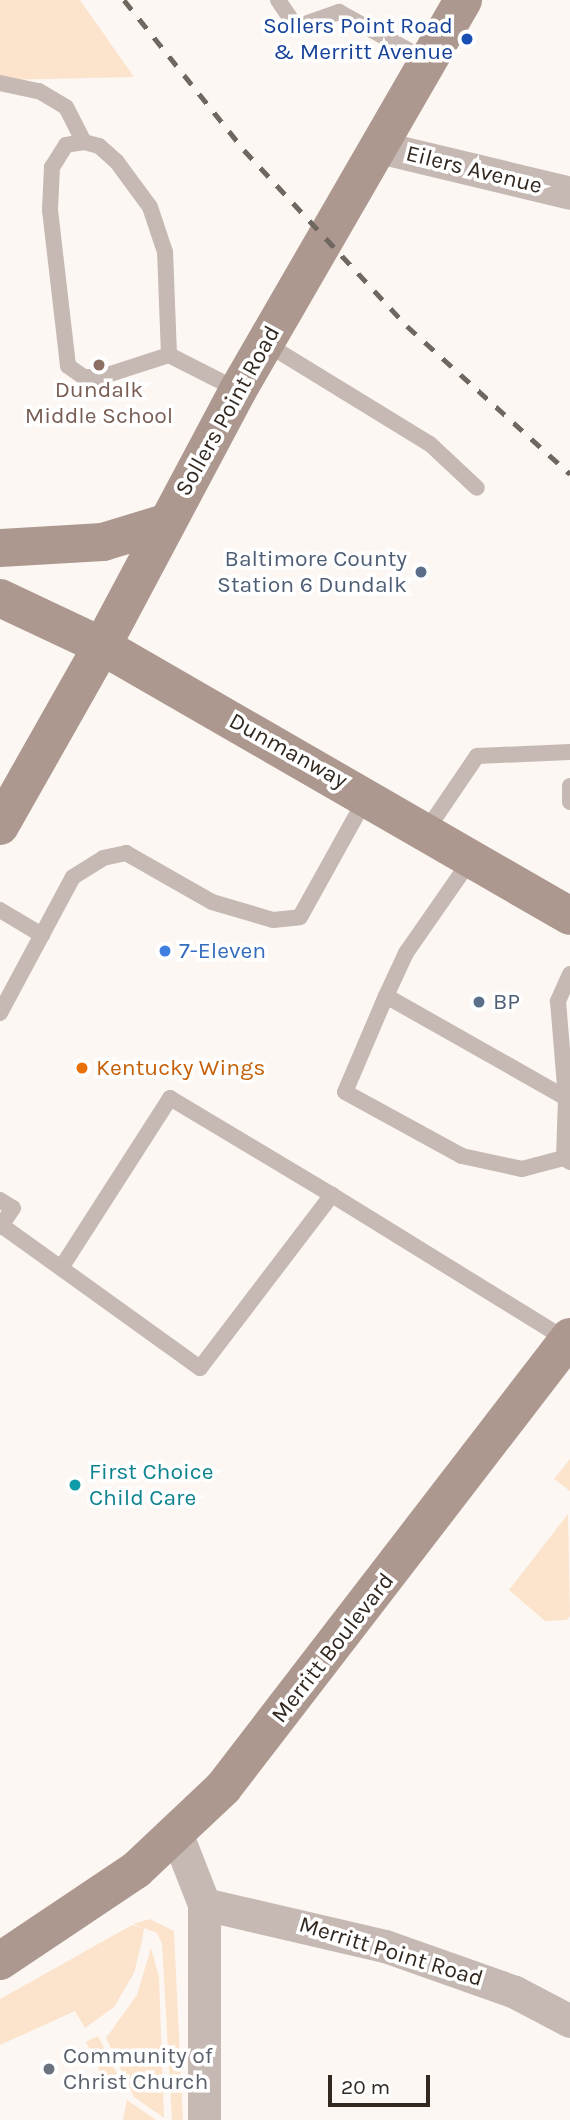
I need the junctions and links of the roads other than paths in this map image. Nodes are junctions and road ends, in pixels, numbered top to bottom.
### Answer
1 (278, 0) edge
2 (342, 6) edge
3 (461, 9) edge
4 (428, 61) junction
5 (0, 83) edge
6 (84, 142) junction
7 (379, 146) junction
8 (570, 193) edge
9 (265, 343) junction
10 (169, 355) junction
11 (237, 390) junction
12 (477, 488) dead end
13 (165, 523) junction
14 (0, 548) edge
15 (0, 598) edge
16 (102, 646) junction
17 (570, 752) edge
18 (570, 786) edge
19 (367, 796) junction
20 (570, 802) edge
21 (0, 826) edge
22 (426, 831) junction
23 (472, 858) junction
24 (0, 910) edge
25 (568, 915) edge
26 (42, 935) junction
27 (570, 974) edge
28 (386, 996) junction
29 (0, 1013) edge
30 (566, 1098) junction
31 (567, 1160) edge
32 (332, 1195) junction
33 (7, 1204) edge
34 (1, 1226) edge
35 (61, 1268) junction
36 (569, 1339) edge
37 (177, 1835) junction
38 (204, 1904) junction
39 (58, 1920) junction
40 (0, 1934) edge
41 (0, 1946) edge
42 (0, 1961) edge
43 (570, 2021) edge
44 (204, 2120) edge

1 - 2 lane
2 - 4 lane
3 - 4 street, Sollers Point Road
4 - 7 street, Sollers Point Road
5 - 6 lane
6 - 10 lane
6 - 10 lane
7 - 8 street, Eilers Avenue
7 - 9 street, Sollers Point Road
9 - 11 street, Sollers Point Road
9 - 12 lane
10 - 11 lane
11 - 13 street, Sollers Point Road
13 - 14 street
13 - 16 street, Sollers Point Road
15 - 16 street, Dunmanway
16 - 19 street, Dunmanway
16 - 21 street, Sollers Point Road
17 - 22 lane
18 - 20 lane
19 - 22 street, Dunmanway
19 - 26 lane
22 - 23 street, Dunmanway
23 - 25 street, Dunmanway
23 - 28 lane
24 - 26 lane
26 - 29 lane
27 - 30 lane
28 - 30 lane
28 - 31 lane
30 - 31 lane
32 - 35 lane
32 - 35 lane
32 - 36 lane
33 - 34 lane
34 - 35 lane
36 - 37 street, Merritt Boulevard
37 - 38 street
37 - 39 street, Merritt Boulevard
38 - 43 street, Merritt Point Road
38 - 44 street
39 - 40 street
39 - 41 street, Merritt Boulevard
39 - 42 street, Merritt Boulevard

